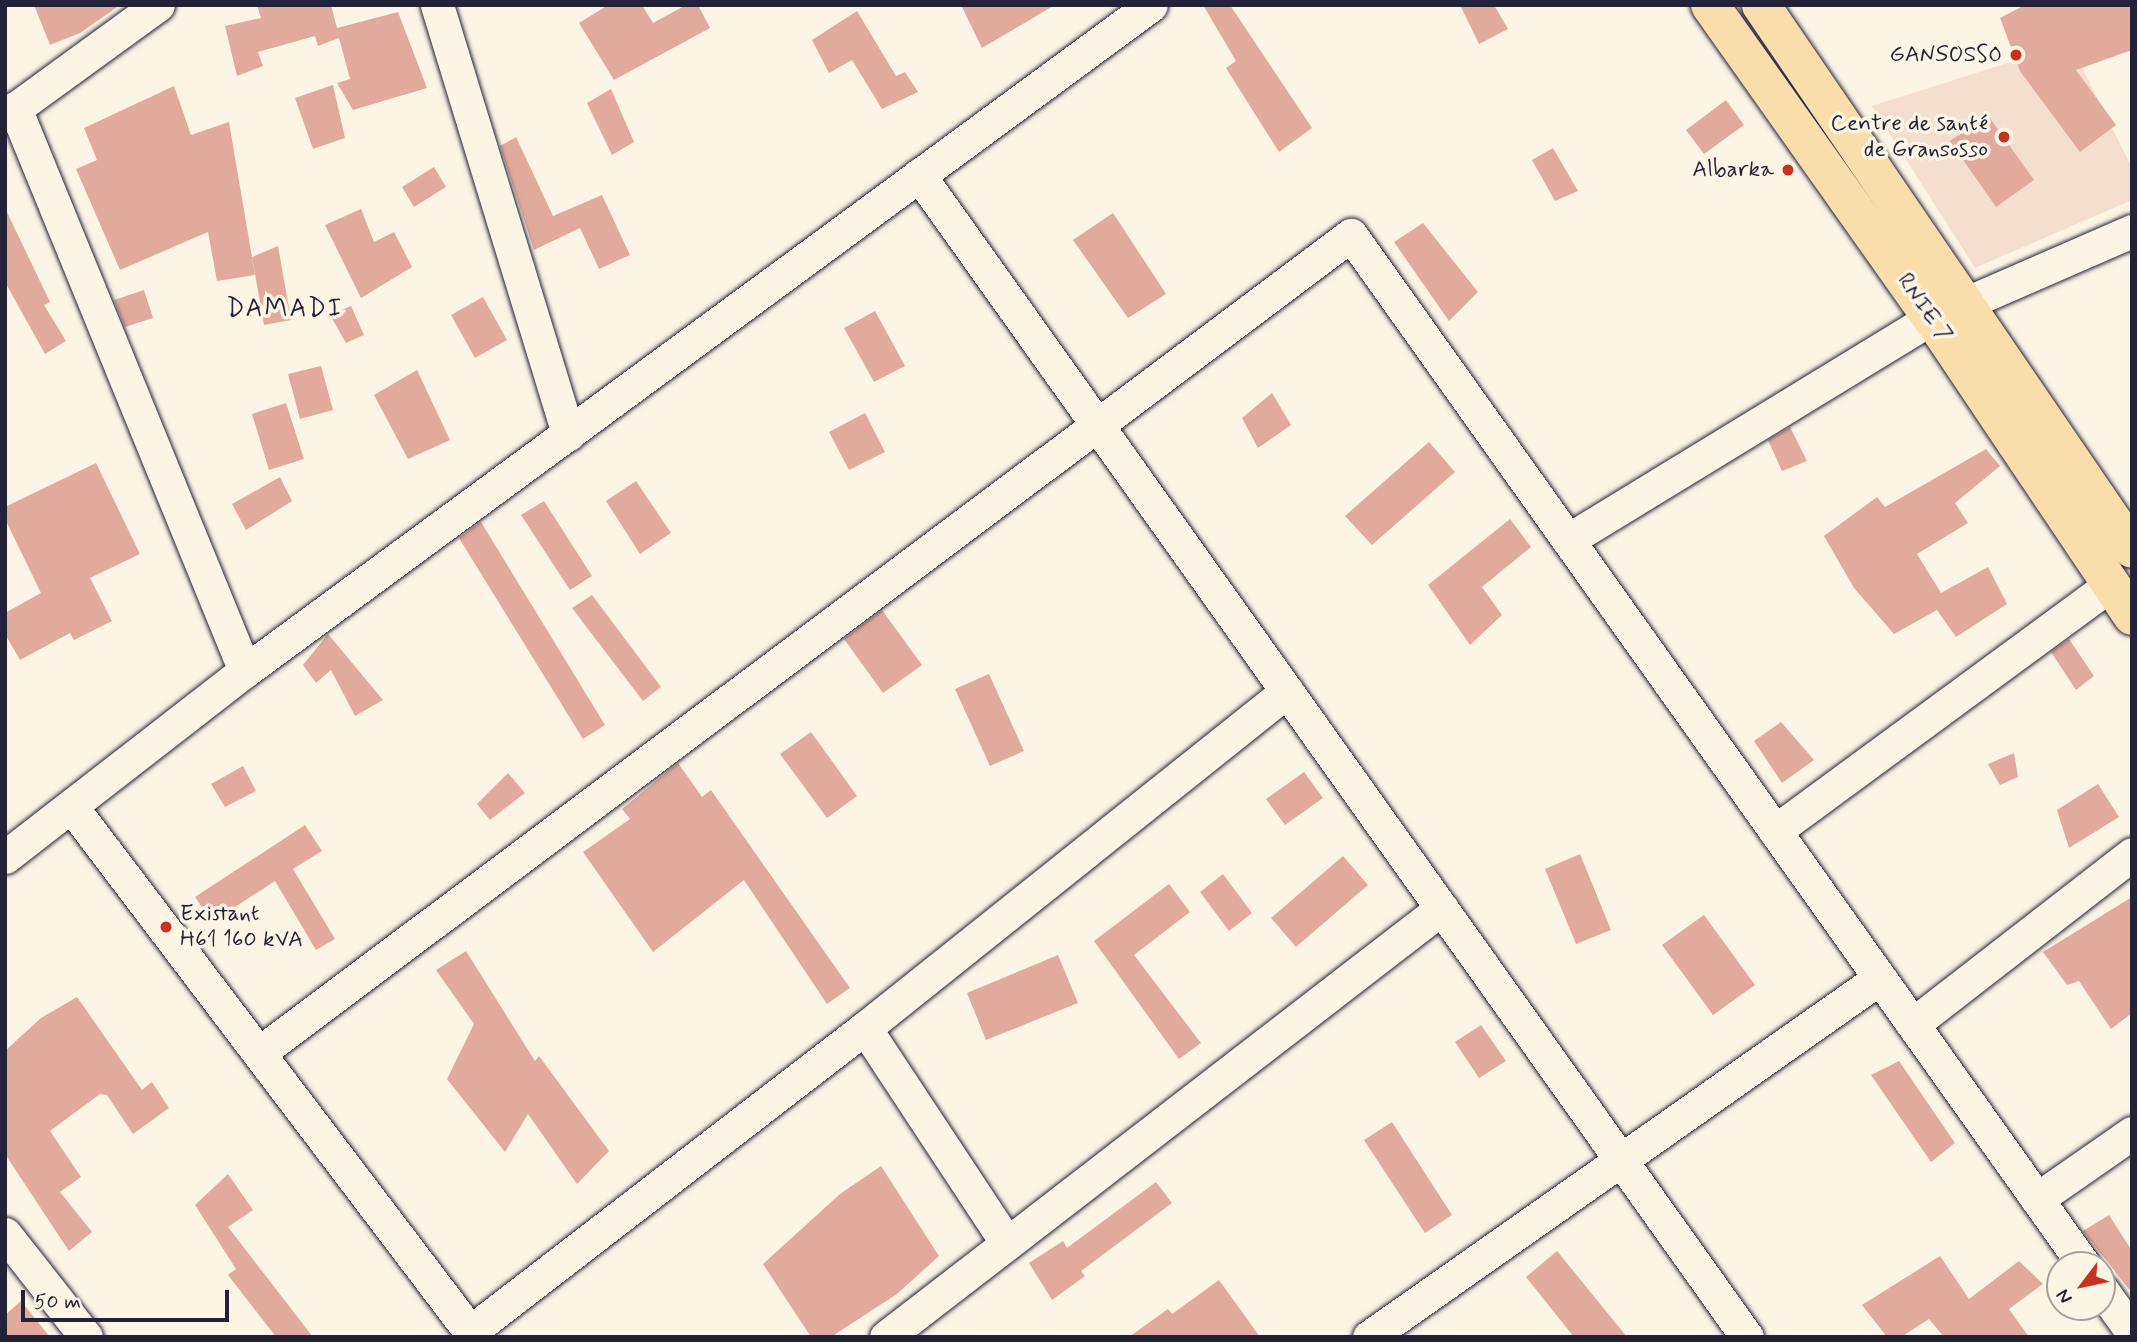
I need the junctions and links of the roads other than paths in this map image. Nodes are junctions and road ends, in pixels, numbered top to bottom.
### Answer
1 (158, 5) edge
2 (437, 5) edge
3 (1151, 5) edge
4 (1710, 5) edge
5 (1761, 5) edge
6 (10, 112) edge
7 (919, 175) junction
8 (2132, 231) edge
9 (1947, 309) junction
10 (1097, 425) junction
11 (568, 434) junction
12 (1568, 540) junction
13 (2132, 549) edge
14 (2110, 585) junction
15 (2132, 616) edge
16 (245, 671) junction
17 (1287, 691) junction
18 (71, 806) junction
19 (1775, 831) junction
20 (2132, 854) edge
21 (5, 857) edge
22 (1442, 908) junction
23 (1877, 980) junction
24 (1913, 1024) junction
25 (865, 1028) junction
26 (259, 1053) junction
27 (2132, 1133) edge
28 (1621, 1160) junction
29 (2037, 1199) junction
30 (5, 1234) edge
31 (1007, 1243) junction
32 (2074, 1251) edge
33 (2116, 1310) edge
34 (2132, 1332) edge
35 (472, 1334) edge
36 (86, 1337) edge
37 (886, 1337) edge
38 (1369, 1337) edge
39 (1747, 1337) edge

1 - 6 street
2 - 11 street
3 - 7 street
4 - 9 main road, RNIE 7 / RNIE 7
5 - 9 main road, RNIE 7 / RNIE 7
6 - 16 street
7 - 10 street
7 - 11 street
8 - 9 street
9 - 12 street
9 - 13 main road, RNIE 7 / RNIE 7
9 - 14 main road, RNIE 7 / RNIE 7
10 - 12 street
10 - 17 street
10 - 26 street
11 - 16 street
12 - 19 street
14 - 15 main road, RNIE 7 / RNIE 7
14 - 19 street
16 - 18 street
17 - 22 street
17 - 25 street
18 - 21 street
18 - 26 street
19 - 23 street
20 - 24 street
22 - 28 street
22 - 31 street
23 - 24 street
23 - 28 street
24 - 29 street
25 - 31 street
25 - 35 street
26 - 35 street
27 - 29 street
28 - 38 street
28 - 39 street
29 - 32 street
30 - 36 street
31 - 37 street
33 - 34 street

